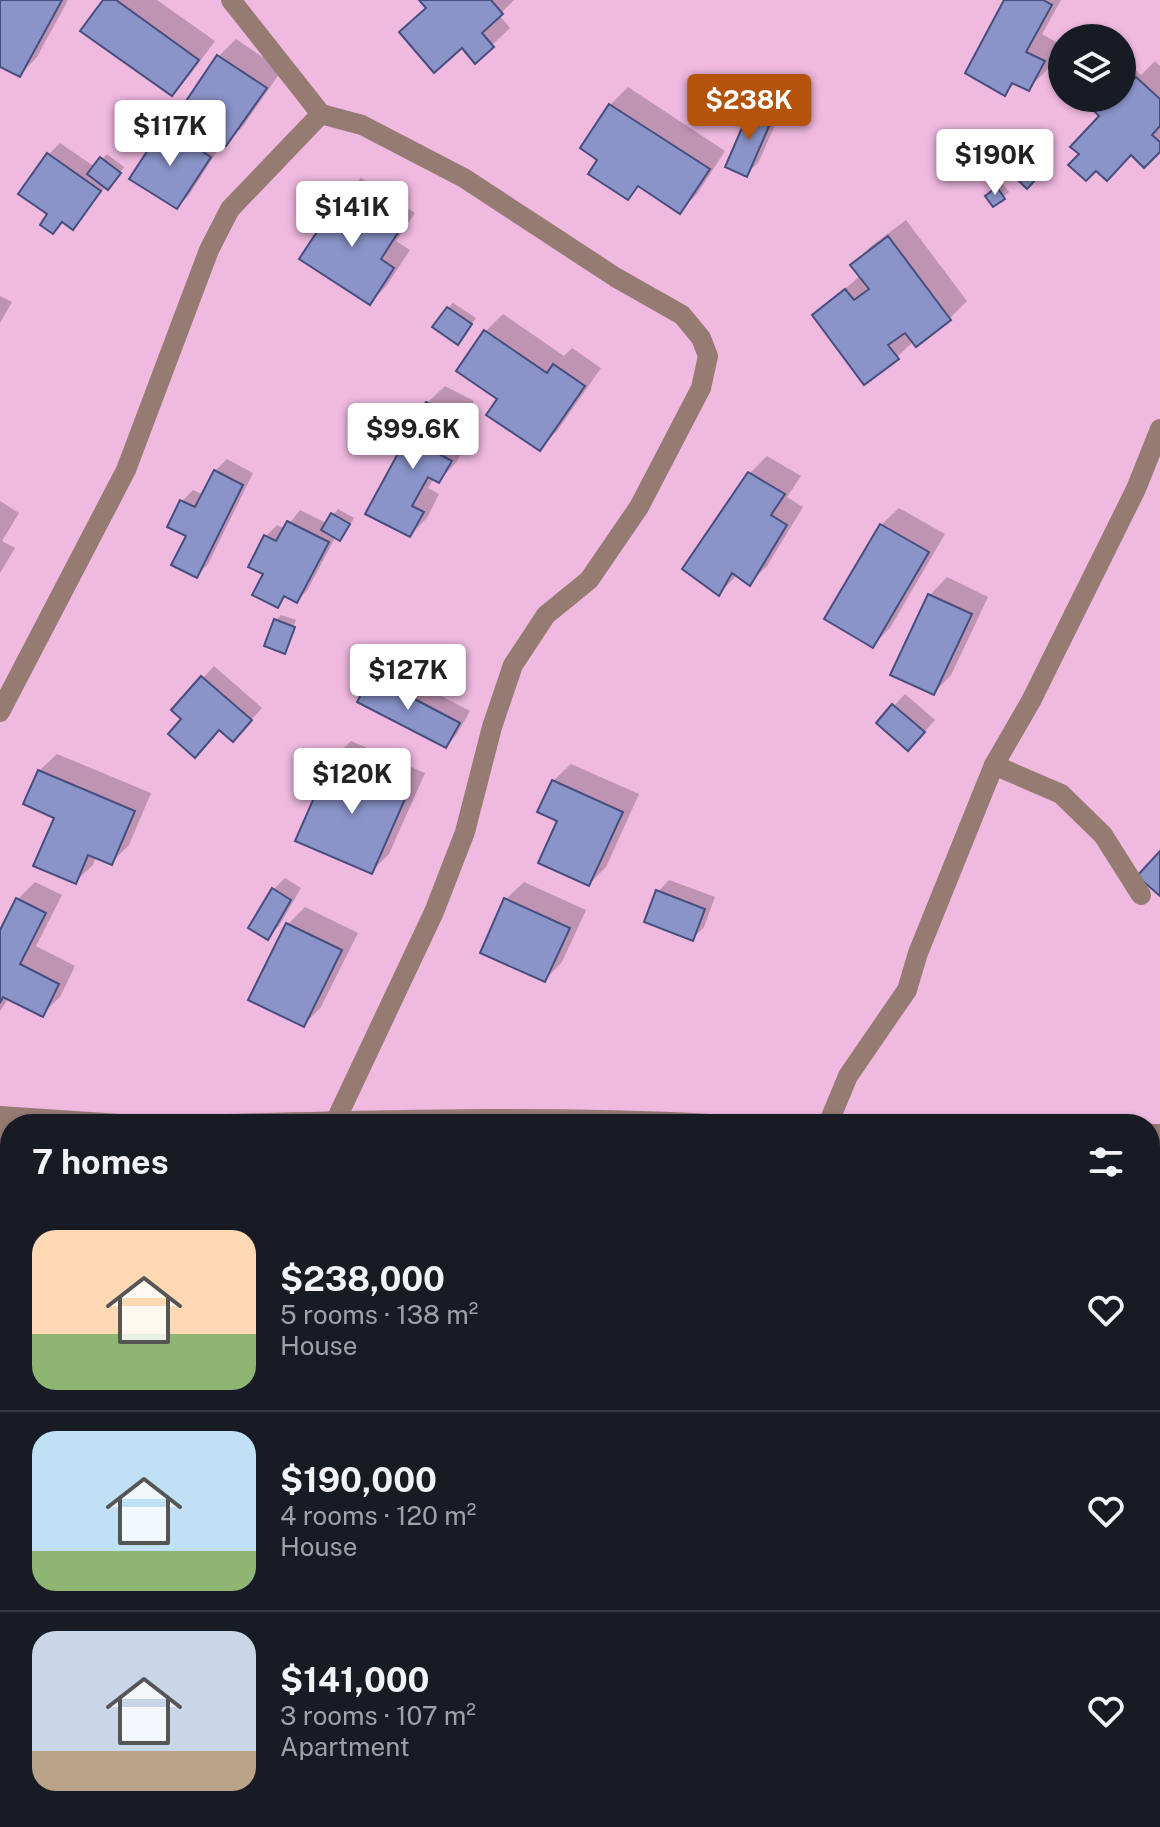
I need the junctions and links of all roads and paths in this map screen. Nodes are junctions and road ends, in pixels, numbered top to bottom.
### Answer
1 (231, 0) edge
2 (321, 114) junction
3 (1160, 429) edge
4 (0, 712) edge
5 (994, 765) junction
6 (1141, 895) dead end
7 (339, 1114) edge
8 (832, 1114) edge

1 - 2 street
2 - 4 street
2 - 7 street
3 - 5 street
5 - 6 street
5 - 8 street

